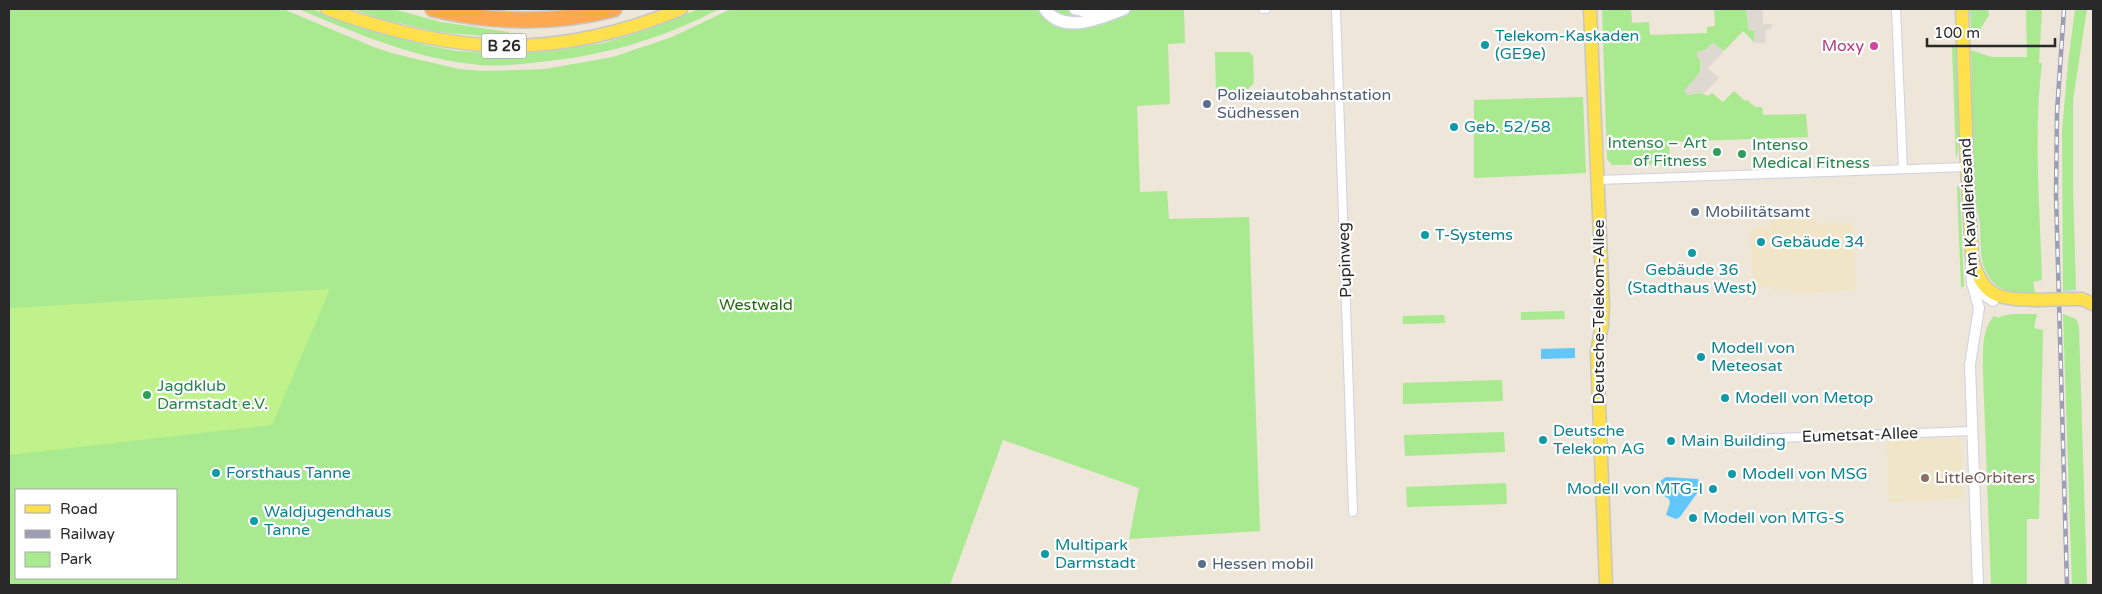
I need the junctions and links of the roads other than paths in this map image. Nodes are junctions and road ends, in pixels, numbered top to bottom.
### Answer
1 (327, 9) edge
2 (433, 9) edge
3 (614, 9) edge
4 (681, 9) edge
5 (1045, 9) edge
6 (1075, 9) edge
7 (1124, 9) edge
8 (1336, 9) edge
9 (1590, 9) edge
10 (1896, 9) edge
11 (1962, 9) edge
12 (1111, 14) junction
13 (1966, 167) junction
14 (1903, 169) junction
15 (1598, 180) junction
16 (1972, 257) junction
17 (2010, 299) junction
18 (1993, 301) junction
19 (2093, 304) edge
20 (1979, 308) junction
21 (1973, 431) junction
22 (1747, 438) dead end
23 (1354, 512) dead end
24 (1606, 585) edge
25 (1978, 585) edge

1 - 4 main road, B 26
2 - 3 highway
5 - 12 main road
6 - 12 main road
7 - 12 main road
8 - 23 street, Pupinweg
9 - 15 main road, Deutsche-Telekom-Allee
10 - 14 street
11 - 13 main road, Am Kavalleriesand
13 - 14 street
13 - 16 main road, Am Kavalleriesand
14 - 15 street
15 - 24 main road, Deutsche-Telekom-Allee
16 - 17 main road
16 - 18 street
16 - 20 street, Am Kavalleriesand
17 - 18 street
17 - 19 main road, bridge
18 - 20 street
20 - 21 street, Am Kavalleriesand
21 - 22 street, Eumetsat-Allee
21 - 25 street, Am Kavalleriesand

